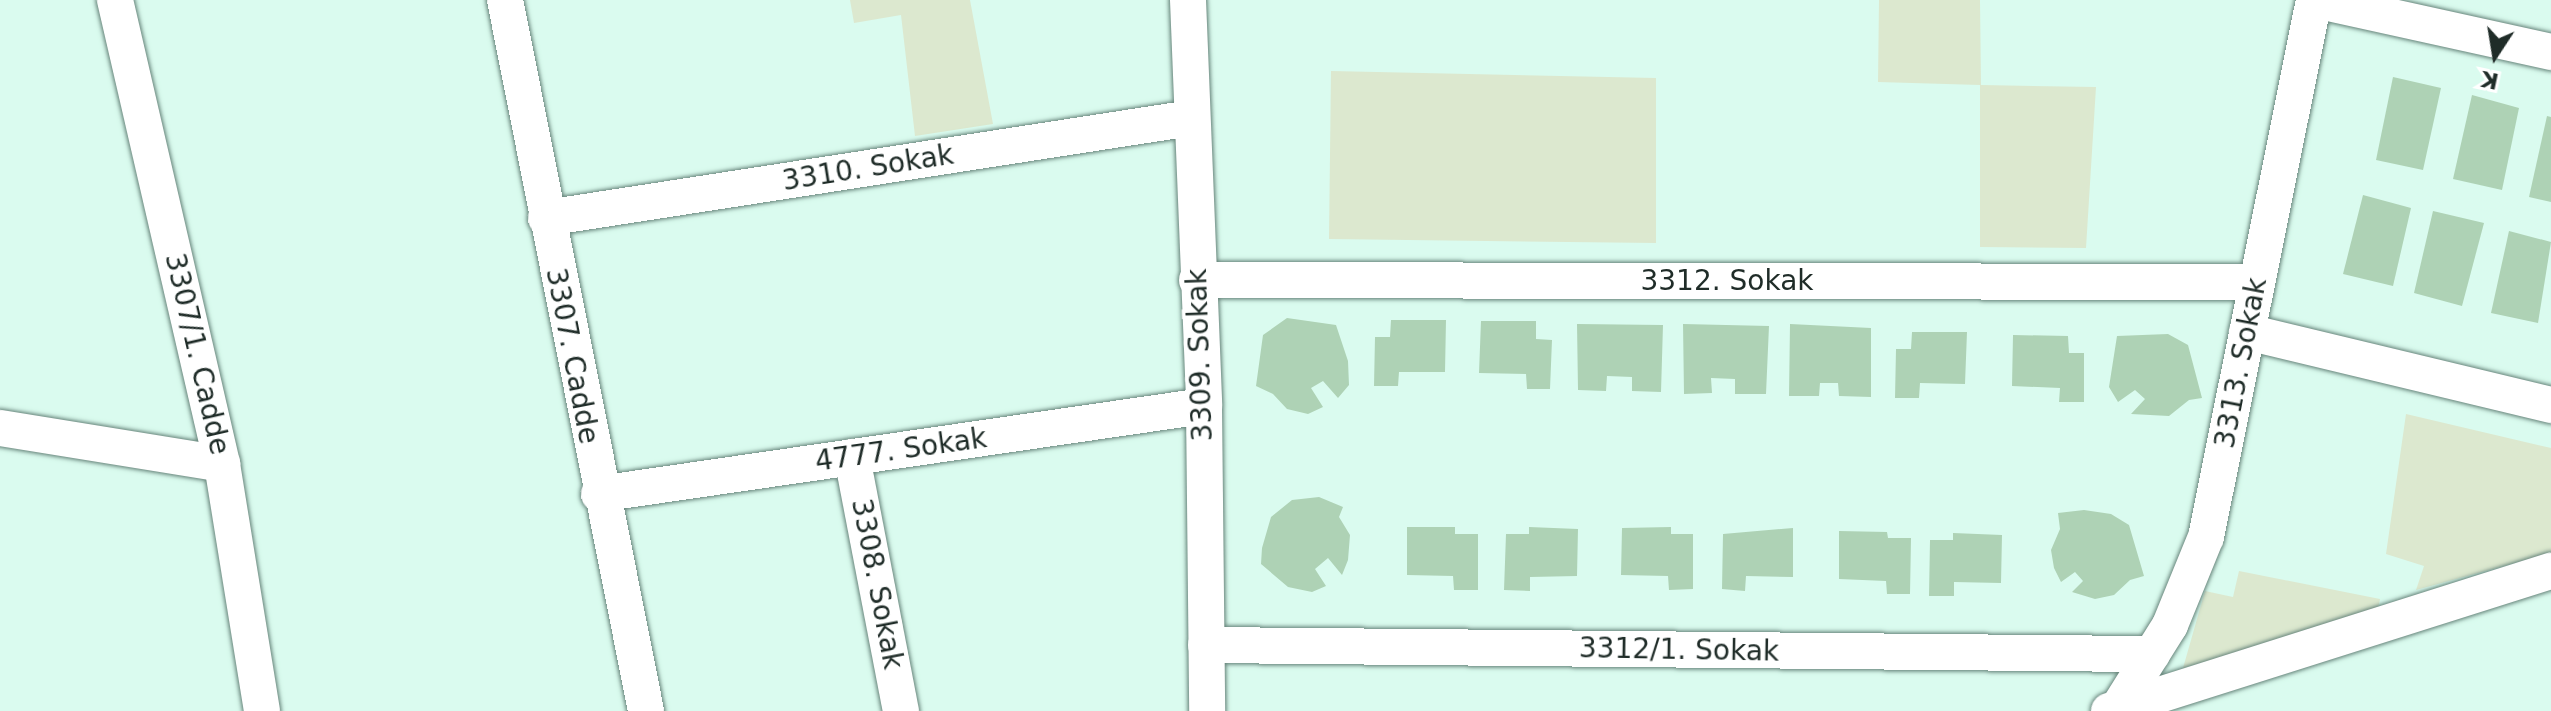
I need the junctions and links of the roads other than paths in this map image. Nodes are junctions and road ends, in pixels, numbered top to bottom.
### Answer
1 (115, 0) edge
2 (505, 0) edge
3 (1188, 0) edge
4 (2314, 0) edge
5 (2551, 52) edge
6 (1191, 118) junction
7 (546, 218) junction
8 (1197, 280) junction
9 (2257, 282) junction
10 (2247, 332) junction
11 (2551, 405) edge
12 (1204, 406) junction
13 (0, 428) edge
14 (852, 457) junction
15 (222, 464) junction
16 (599, 494) junction
17 (2551, 571) edge
18 (1206, 645) junction
19 (2152, 654) junction
20 (2114, 710) edge
21 (262, 711) edge
22 (646, 711) edge
23 (901, 711) edge
24 (1207, 711) edge

1 - 15 street, 3307/1. Cadde
2 - 7 street, 3307. Cadde
3 - 6 street, 3309. Sokak
4 - 5 street
4 - 9 street, 3313. Sokak
6 - 7 street, 3310. Sokak
6 - 8 street, 3309. Sokak
7 - 16 street, 3307. Cadde
8 - 9 street, 3312. Sokak
8 - 12 street, 3309. Sokak
9 - 10 street, 3313. Sokak
10 - 11 street
10 - 19 street, 3313. Sokak
12 - 14 street, 4777. Sokak
12 - 18 street, 3309. Sokak
13 - 15 street
14 - 16 street, 4777. Sokak
14 - 23 street, 3308. Sokak
15 - 21 street, 3307/1. Cadde
16 - 22 street, 3307. Cadde
17 - 20 street
18 - 19 street, 3312/1. Sokak
18 - 24 street, 3309. Sokak
19 - 20 street, 3313. Sokak

